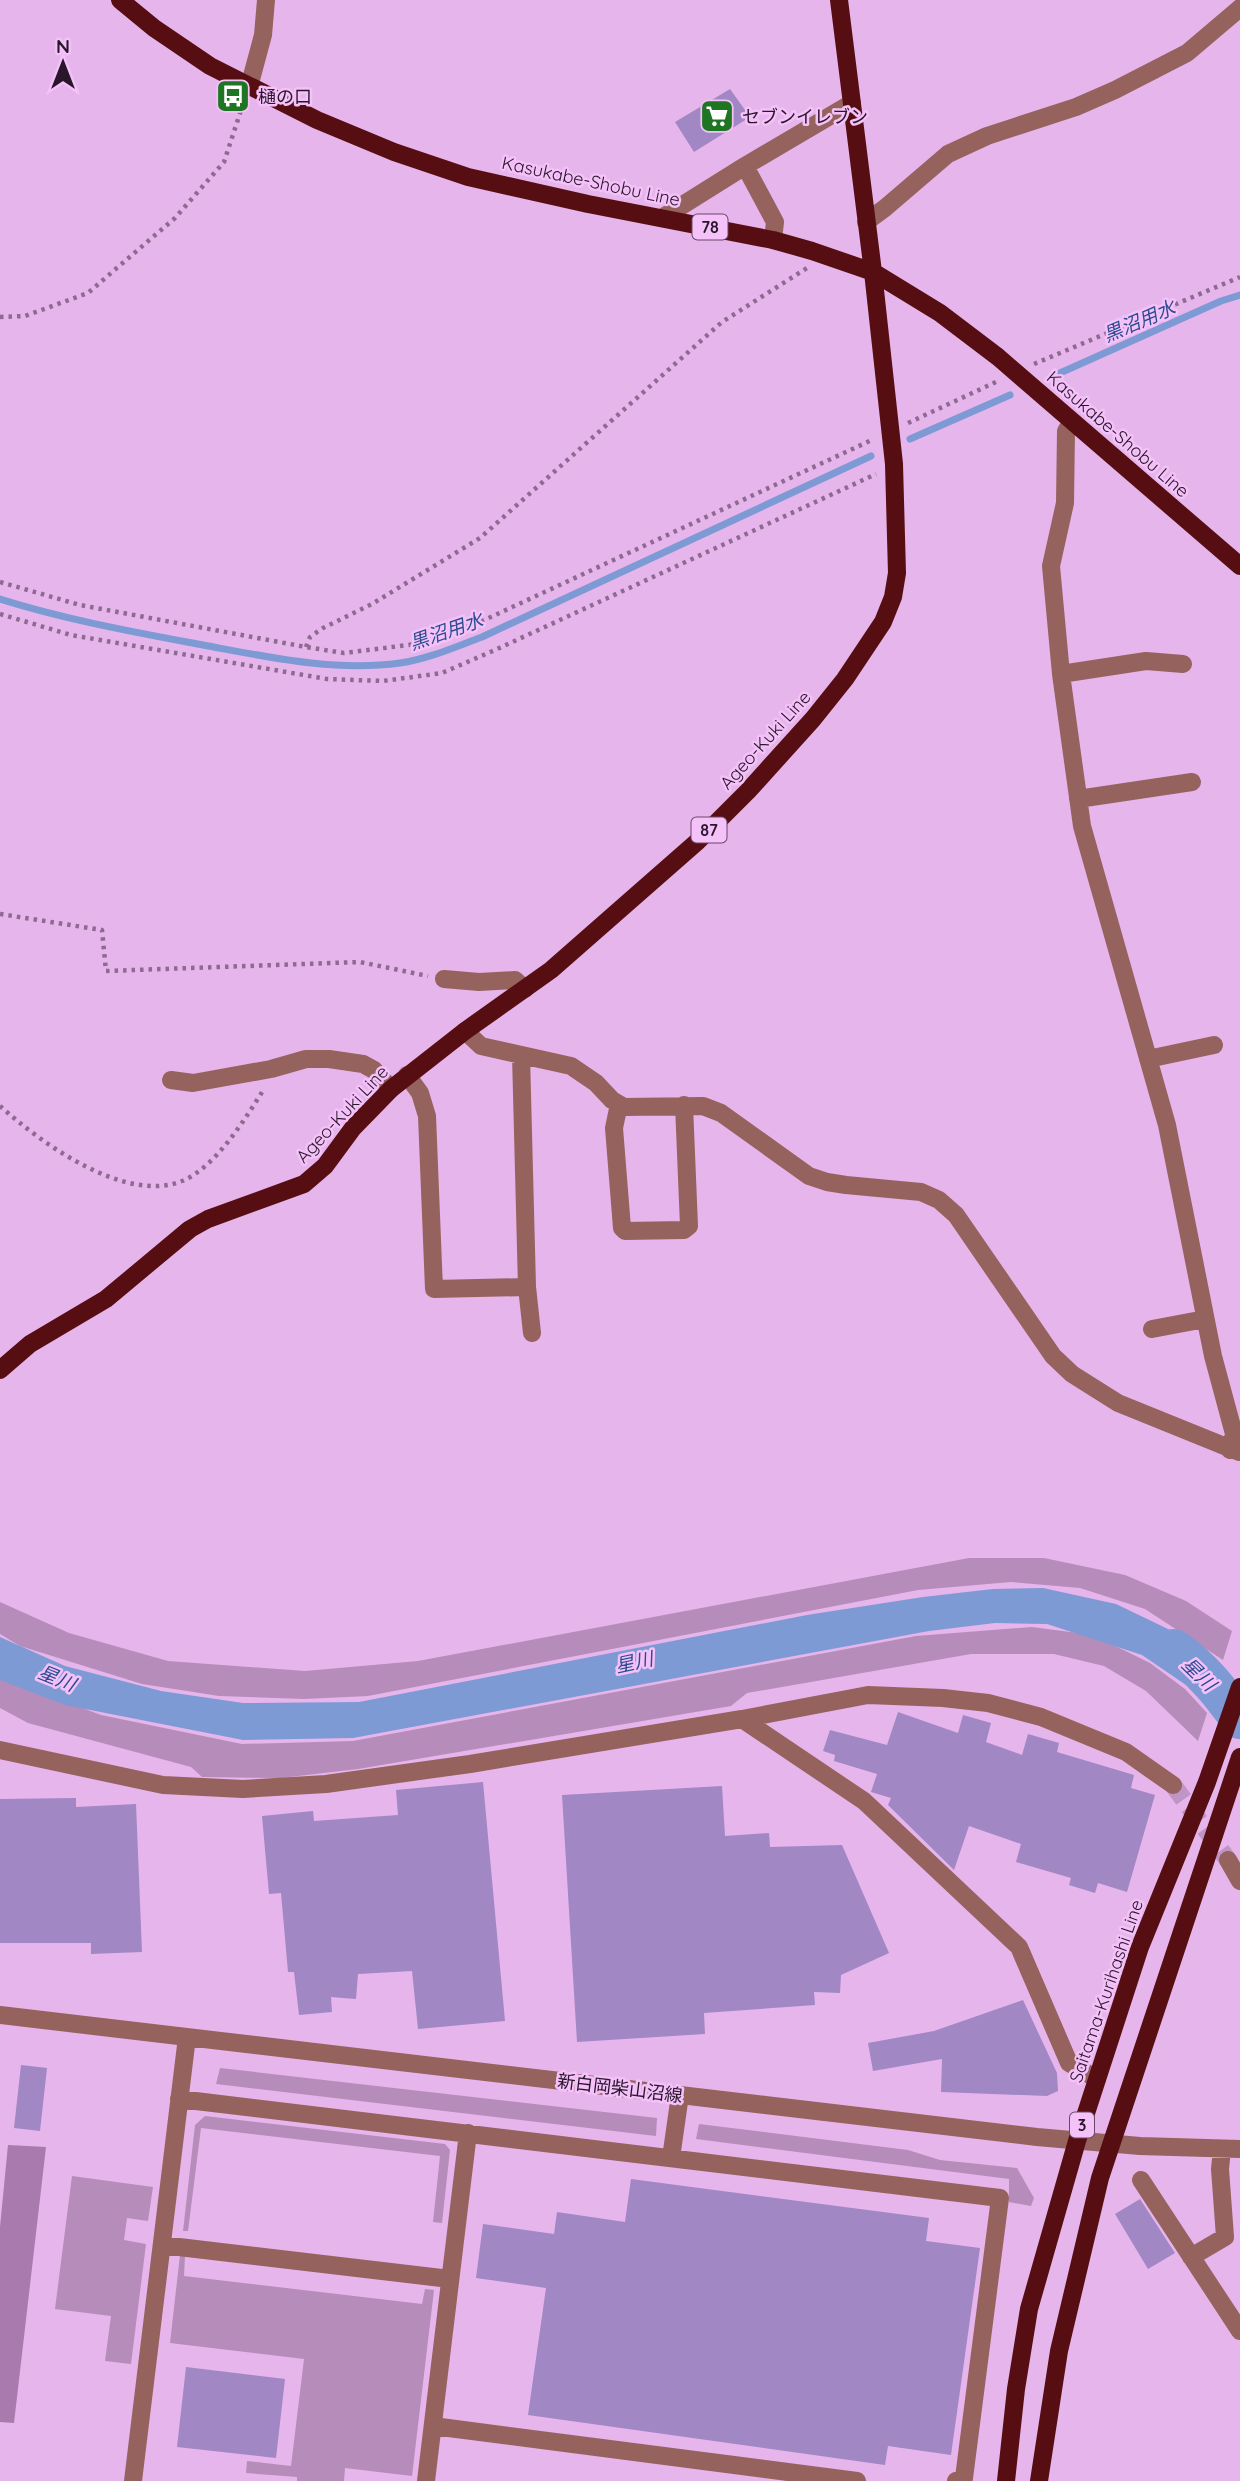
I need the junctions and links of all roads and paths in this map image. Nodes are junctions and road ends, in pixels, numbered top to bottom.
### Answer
1 (120, 0) edge
2 (266, 0) edge
3 (839, 0) edge
4 (1240, 8) edge
5 (249, 87) junction
6 (852, 103) junction
7 (745, 166) junction
8 (662, 218) junction
9 (866, 222) junction
10 (773, 240) junction
11 (812, 251) junction
12 (873, 272) junction
13 (1240, 277) edge
14 (0, 317) edge
15 (1031, 365) dead end
16 (1003, 379) dead end
17 (1072, 422) junction
18 (900, 427) dead end
19 (874, 439) dead end
20 (894, 464) junction
21 (1240, 566) edge
22 (0, 582) edge
23 (0, 614) edge
24 (306, 647) junction
25 (1183, 664) dead end
26 (1061, 674) junction
27 (1192, 782) dead end
28 (1078, 799) junction
29 (0, 914) edge
30 (447, 980) joint
31 (525, 989) junction
32 (465, 1031) junction
33 (1214, 1045) dead end
34 (521, 1055) junction
35 (1148, 1059) junction
36 (271, 1069) junction
37 (407, 1075) junction
38 (171, 1080) dead end
39 (391, 1088) junction
40 (619, 1104) junction
41 (684, 1105) junction
42 (0, 1106) edge
43 (527, 1287) junction
44 (1205, 1319) junction
45 (1152, 1329) dead end
46 (532, 1333) dead end
47 (0, 1370) edge
48 (1235, 1451) edge
49 (1240, 1687) edge
50 (742, 1719) junction
51 (0, 1750) edge
52 (1240, 1757) edge
53 (1173, 1784) tunnel mouth
54 (1228, 1860) tunnel mouth
55 (1240, 1881) edge
56 (0, 2015) edge
57 (187, 2037) junction
58 (1097, 2079) junction
59 (680, 2095) junction
60 (179, 2099) junction
61 (468, 2133) junction
62 (1077, 2141) junction
63 (1111, 2143) junction
64 (1231, 2149) edge
65 (671, 2158) junction
66 (1141, 2180) dead end
67 (1232, 2218) edge
68 (162, 2245) junction
69 (1191, 2257) junction
70 (450, 2279) junction
71 (1240, 2331) edge
72 (433, 2426) junction
73 (133, 2481) edge
74 (426, 2481) edge
75 (857, 2481) edge
76 (956, 2481) edge
77 (1006, 2481) edge
78 (1039, 2481) edge

1 - 5 main road, Kasukabe-Shobu Line / 78
2 - 5 street
3 - 6 main road, Ageo-Kuki Line / 87
4 - 9 street
5 - 8 main road, Kasukabe-Shobu Line / 78
5 - 14 path
6 - 7 street
6 - 9 main road, Ageo-Kuki Line / 87
7 - 8 street
7 - 10 street
8 - 10 main road, Kasukabe-Shobu Line / 78
9 - 12 main road, Ageo-Kuki Line / 87
10 - 11 main road, Kasukabe-Shobu Line / 78
11 - 12 main road, Kasukabe-Shobu Line / 78
11 - 24 path
12 - 17 main road, Kasukabe-Shobu Line / 78
12 - 20 main road, Ageo-Kuki Line / 87
13 - 15 path
16 - 18 path
17 - 21 main road, Kasukabe-Shobu Line / 78
17 - 26 street
19 - 24 path
20 - 23 path
20 - 31 main road, Ageo-Kuki Line / 87
22 - 24 path
25 - 26 street
26 - 28 street
27 - 28 street
28 - 35 street
29 - 30 path
30 - 31 street
31 - 32 main road, Ageo-Kuki Line / 87
32 - 34 street
32 - 37 main road, Ageo-Kuki Line / 87
33 - 35 street
34 - 40 street
34 - 43 street
35 - 44 street
36 - 38 street
36 - 39 street
36 - 42 path
37 - 39 main road, Ageo-Kuki Line / 87
37 - 43 street
39 - 47 main road, Ageo-Kuki Line / 87
40 - 41 street
40 - 41 street
41 - 48 street
43 - 46 street
44 - 45 street
44 - 48 street
49 - 58 main road, Saitama-Kurihashi Line / 3
50 - 51 street
50 - 53 street
50 - 58 street
52 - 63 main road, 3
54 - 55 street
56 - 57 street, 新白岡柴山沼線
57 - 59 street, 新白岡柴山沼線
57 - 60 street
58 - 62 main road, Saitama-Kurihashi Line / 3
59 - 62 street, 新白岡柴山沼線
59 - 65 street
60 - 61 street
60 - 68 street
61 - 65 street
61 - 70 street
62 - 63 street, 新白岡柴山沼線
62 - 77 main road, Saitama-Kurihashi Line / 3
63 - 64 street, 新白岡柴山沼線
63 - 78 main road, 3
64 - 67 street
65 - 76 street
66 - 69 street
67 - 69 street
68 - 70 street
68 - 73 street
69 - 71 street
70 - 72 street
72 - 74 street
72 - 75 street

